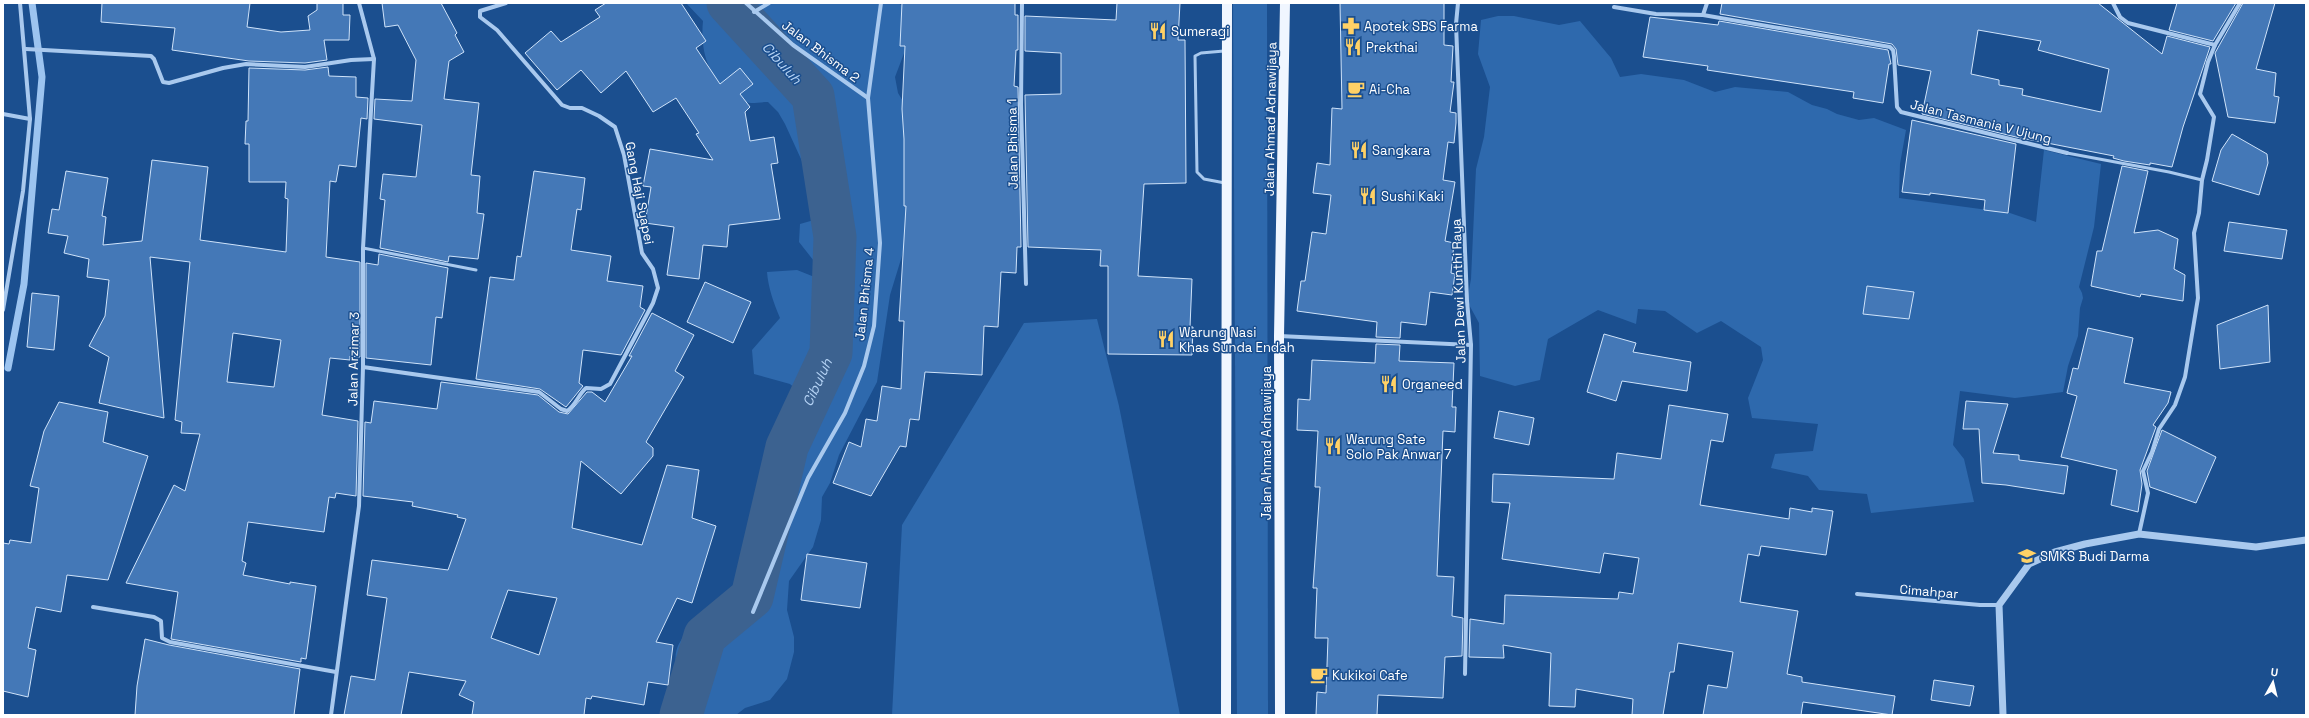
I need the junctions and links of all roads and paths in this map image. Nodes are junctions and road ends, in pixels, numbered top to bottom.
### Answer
1 (20, 3) edge
2 (359, 3) edge
3 (506, 3) edge
4 (746, 3) edge
5 (769, 3) edge
6 (881, 3) edge
7 (1022, 3) edge
8 (1227, 3) edge
9 (1285, 3) edge
10 (1458, 3) edge
11 (1706, 3) edge
12 (2113, 3) edge
13 (2240, 3) edge
14 (1614, 7) dead end
15 (754, 12) junction
16 (1703, 15) junction
17 (2215, 45) junction
18 (26, 49) junction
19 (1227, 50) junction
20 (374, 60) junction
21 (868, 98) junction
22 (3, 114) edge
23 (30, 119) junction
24 (2067, 153) joint
25 (2202, 180) junction
26 (1227, 184) junction
27 (364, 248) junction
28 (476, 270) dead end
29 (1026, 284) dead end
30 (3, 308) edge
31 (1279, 336) junction
32 (1471, 345) junction
33 (363, 366) junction
34 (2139, 534) junction
35 (2306, 540) edge
36 (1857, 594) dead end
37 (1999, 605) junction
38 (93, 607) dead end
39 (753, 612) dead end
40 (336, 672) junction
41 (1465, 674) dead end
42 (330, 715) edge
43 (1226, 715) edge
44 (1280, 715) edge
45 (2003, 715) edge

1 - 18 street
2 - 20 street, Jalan Arzimar 3
3 - 33 street, Gang Haji Syapei
4 - 15 street, Jalan Bhisma 2
5 - 15 street
6 - 21 street, Jalan Bhisma 4
7 - 29 street, Jalan Bhisma 1
8 - 19 main road
9 - 31 main road, Jalan Ahmad Adnawijaya
10 - 32 street, Jalan Dewi Kunthi Raya
11 - 16 street
12 - 17 street
13 - 17 street
14 - 16 street, Jalan Tasmania V Ujung
15 - 21 street, Jalan Bhisma 2
16 - 24 street, Jalan Tasmania V Ujung
17 - 25 street
18 - 20 street
18 - 23 street
19 - 26 main road
19 - 26 lane
20 - 27 street, Jalan Arzimar 3
21 - 39 street, Jalan Bhisma 4
22 - 23 street
23 - 30 street
24 - 25 lane
25 - 34 street
26 - 43 main road
27 - 28 lane
27 - 33 street, Jalan Arzimar 3
31 - 32 street
31 - 44 main road, Jalan Ahmad Adnawijaya
32 - 41 street, Jalan Dewi Kunthi Raya
33 - 40 street, Jalan Arzimar 3
34 - 35 street
34 - 37 street
36 - 37 street, Cimahpar
37 - 45 street
38 - 40 street
40 - 42 street, Jalan Arzimar 3

